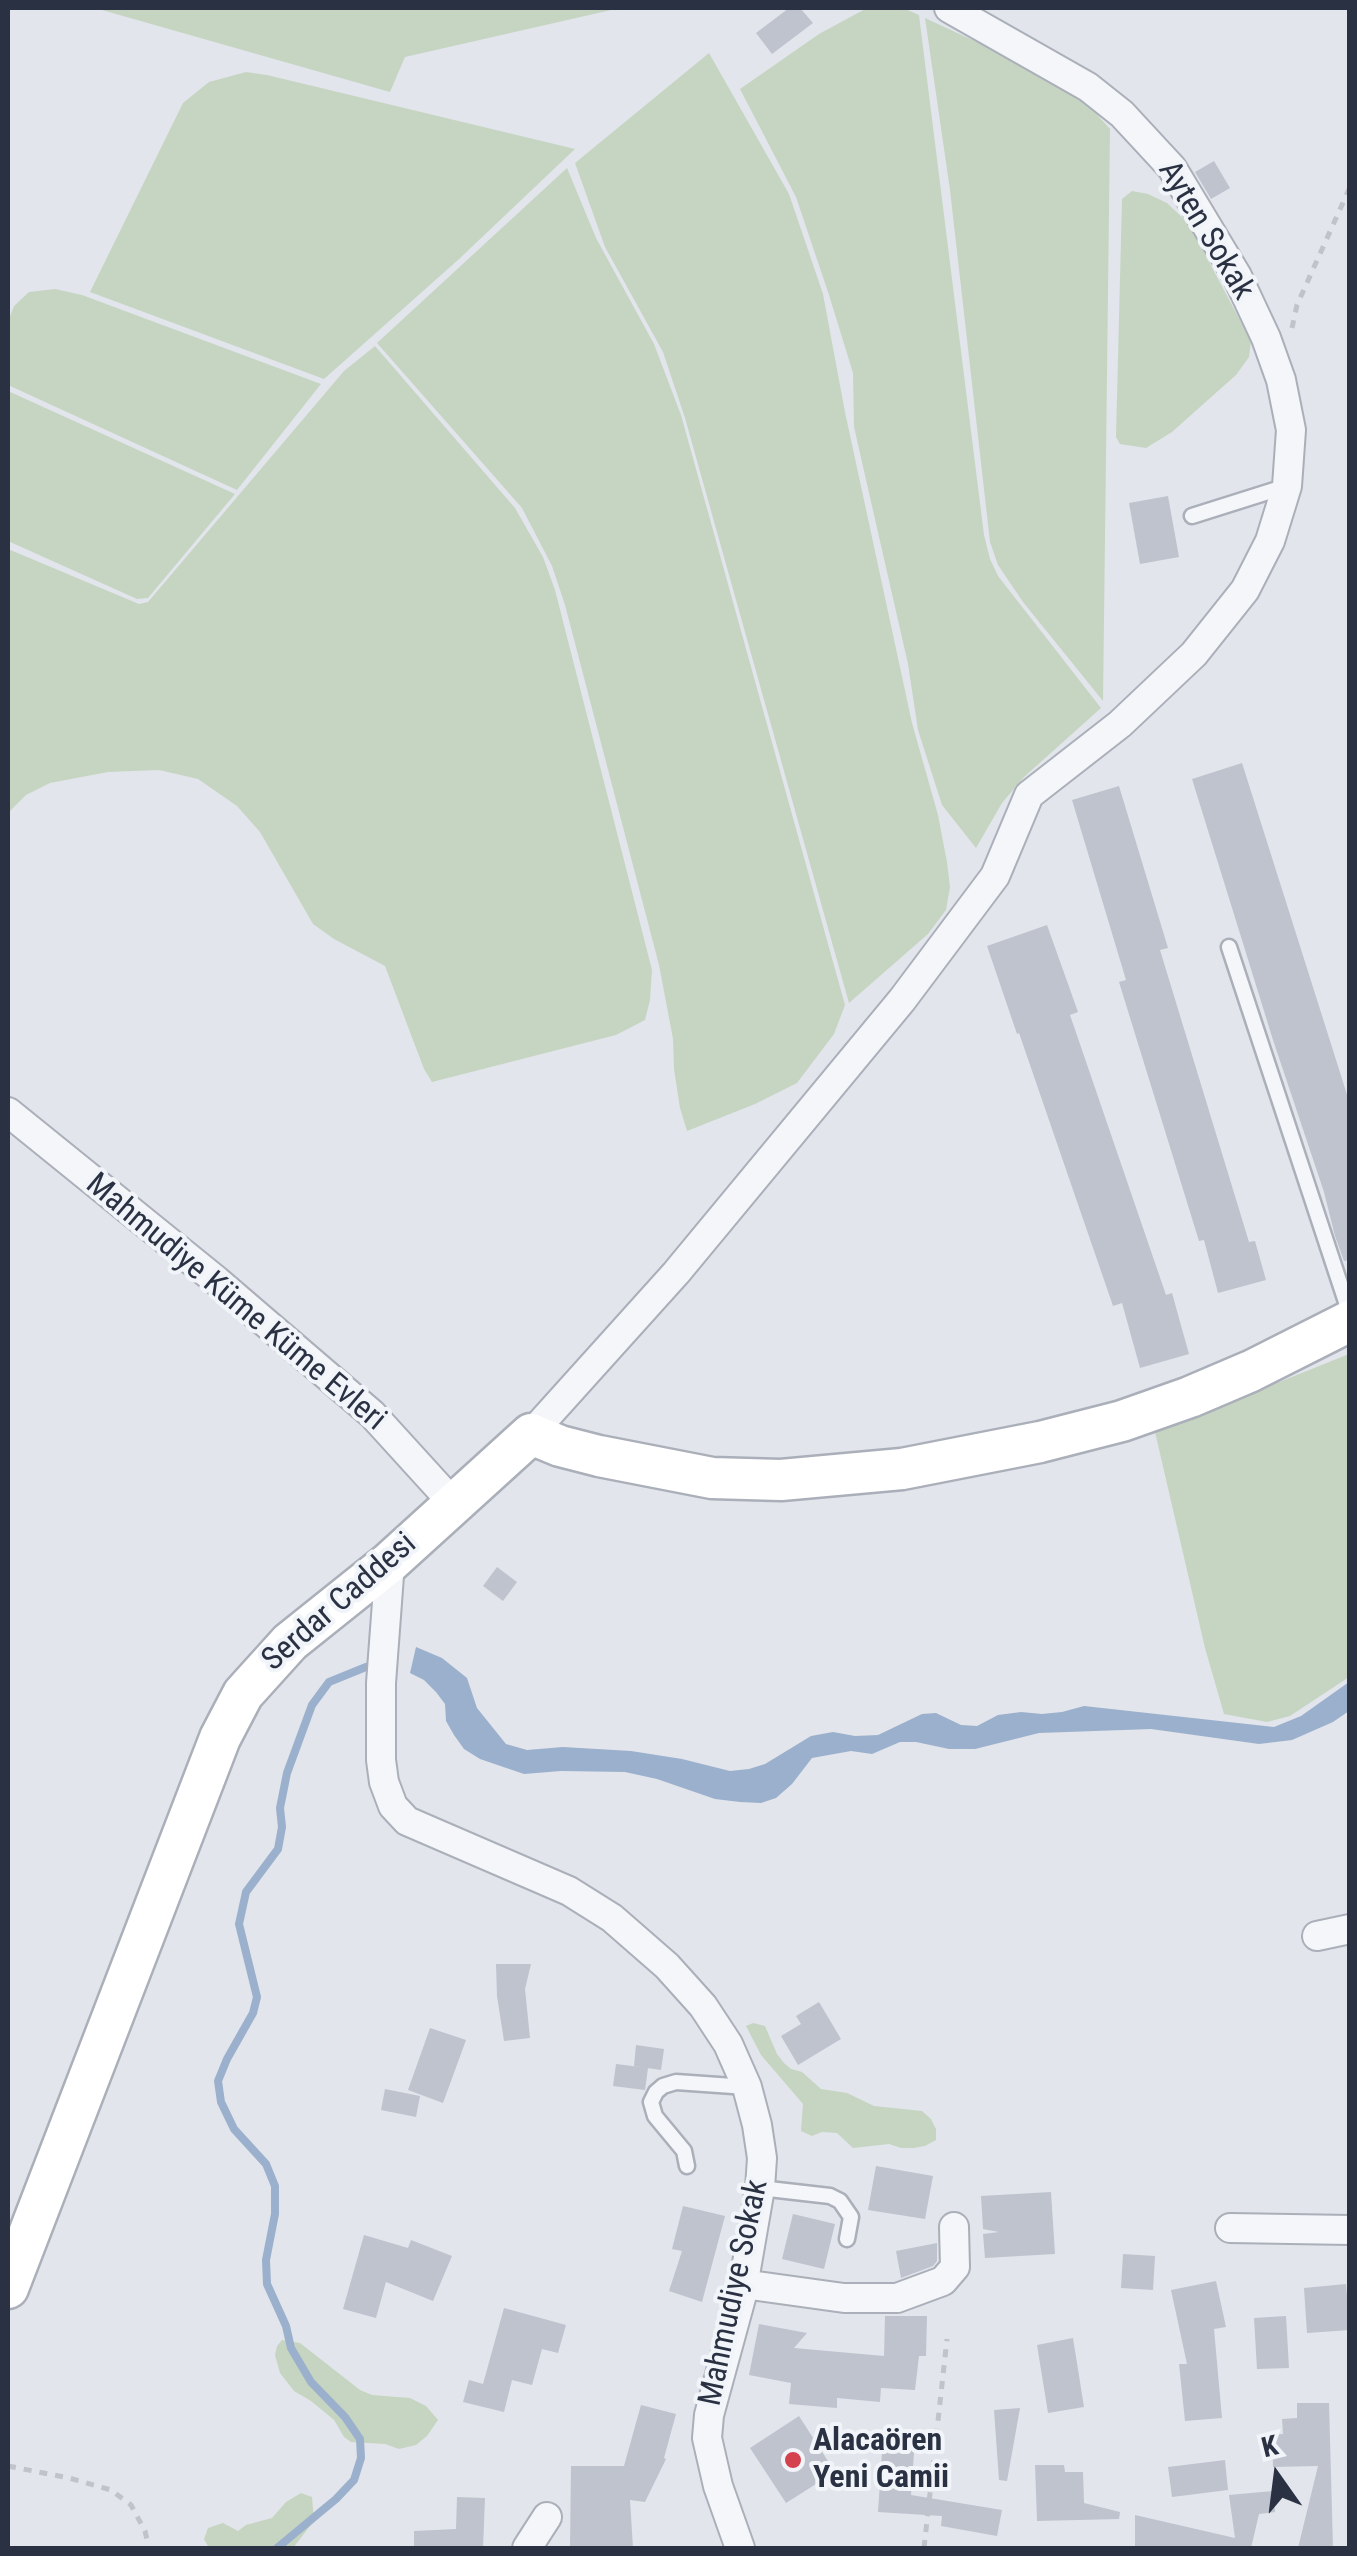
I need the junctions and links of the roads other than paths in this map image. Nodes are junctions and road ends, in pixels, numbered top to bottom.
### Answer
1 (950, 8) edge
2 (1287, 486) junction
3 (1192, 516) dead end
4 (1230, 947) dead end
5 (8, 1112) edge
6 (1350, 1317) edge
7 (531, 1434) junction
8 (452, 1503) junction
9 (390, 1562) junction
10 (1350, 1929) edge
11 (1317, 1936) dead end
12 (747, 2087) junction
13 (687, 2166) dead end
14 (760, 2188) junction
15 (954, 2227) dead end
16 (1230, 2228) dead end
17 (1350, 2230) edge
18 (847, 2240) dead end
19 (743, 2284) junction
20 (8, 2288) edge
21 (547, 2517) dead end
22 (527, 2548) edge
23 (740, 2548) edge

1 - 2 street, Ayten Sokak
2 - 3 lane
2 - 7 street, Ayten Sokak
4 - 6 lane
5 - 8 street, Mahmudiye Küme Küme Evleri
6 - 7 street
7 - 8 street, Serdar Caddesi
8 - 9 street, Serdar Caddesi
9 - 12 street, Mahmudiye Sokak
9 - 20 street, Serdar Caddesi
10 - 11 street
12 - 13 lane
12 - 14 street, Mahmudiye Sokak
14 - 18 lane
14 - 19 street, Mahmudiye Sokak
15 - 19 street
16 - 17 street
19 - 23 street, Mahmudiye Sokak
21 - 22 street

